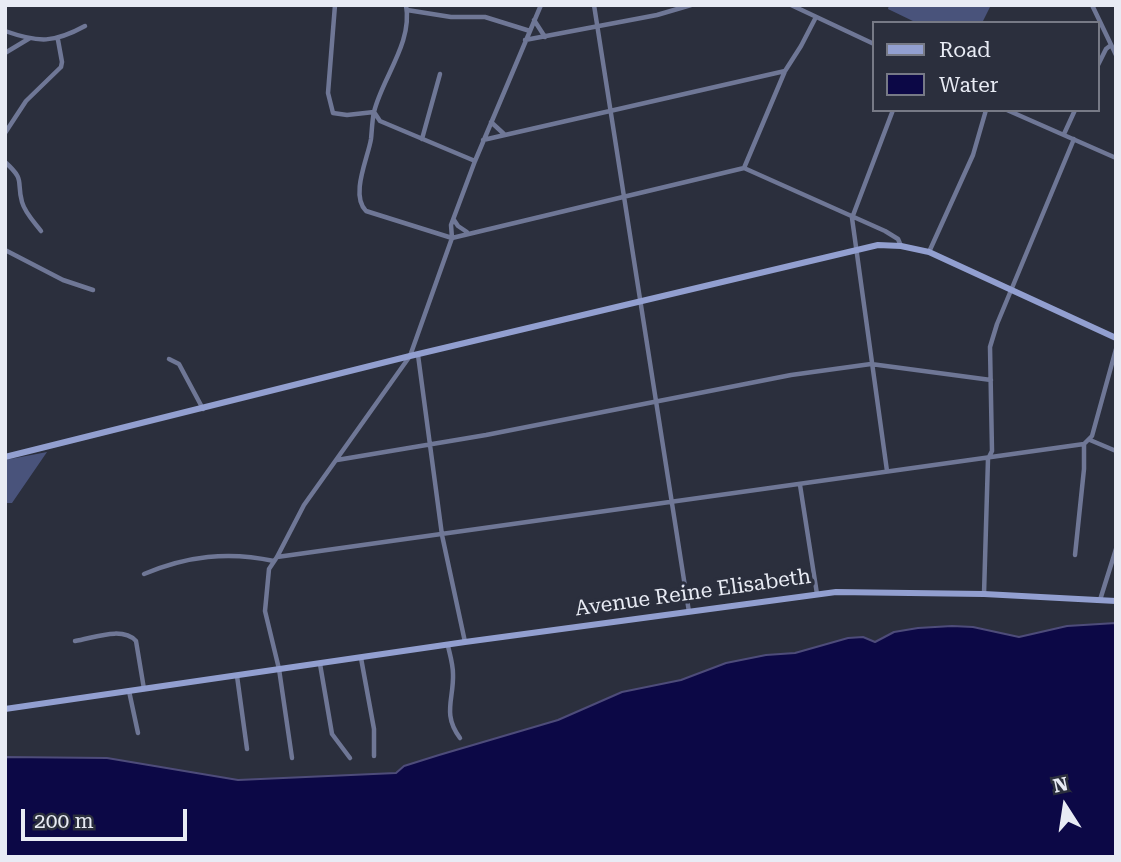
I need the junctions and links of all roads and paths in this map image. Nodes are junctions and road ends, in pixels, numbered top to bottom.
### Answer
1 (335, 5) edge
2 (541, 5) edge
3 (594, 5) edge
4 (691, 5) edge
5 (791, 5) edge
6 (1092, 5) edge
7 (407, 8) edge
8 (816, 17) junction
9 (534, 20) junction
10 (1100, 21) edge
11 (1100, 22) edge
12 (85, 26) dead end
13 (597, 26) junction
14 (5, 31) edge
15 (530, 31) junction
16 (30, 37) junction
17 (545, 37) junction
18 (58, 40) junction
19 (526, 40) junction
20 (872, 43) edge
21 (1111, 45) junction
22 (5, 53) edge
23 (1116, 55) edge
24 (1100, 61) edge
25 (785, 71) junction
26 (440, 74) dead end
27 (611, 110) junction
28 (374, 112) junction
29 (892, 112) edge
30 (985, 112) edge
31 (1012, 112) edge
32 (1074, 112) edge
33 (491, 122) junction
34 (5, 133) edge
35 (504, 134) junction
36 (1063, 134) junction
37 (422, 139) junction
38 (1074, 139) junction
39 (483, 140) junction
40 (1116, 158) edge
41 (475, 161) junction
42 (5, 162) edge
43 (744, 168) junction
44 (625, 197) junction
45 (852, 218) junction
46 (453, 219) junction
47 (41, 231) dead end
48 (468, 233) junction
49 (452, 238) junction
50 (901, 246) junction
51 (857, 249) junction
52 (5, 250) edge
53 (929, 252) junction
54 (93, 290) dead end
55 (1013, 290) junction
56 (640, 302) junction
57 (1116, 338) edge
58 (1116, 349) edge
59 (414, 356) junction
60 (169, 359) dead end
61 (871, 364) junction
62 (991, 380) junction
63 (654, 401) junction
64 (203, 409) junction
65 (1090, 440) junction
66 (1084, 444) junction
67 (430, 445) junction
68 (1116, 451) edge
69 (5, 457) edge
70 (988, 459) junction
71 (337, 460) junction
72 (887, 471) junction
73 (800, 485) junction
74 (672, 502) junction
75 (442, 535) junction
76 (1116, 550) edge
77 (1075, 555) dead end
78 (276, 559) junction
79 (144, 574) dead end
80 (817, 594) junction
81 (984, 594) junction
82 (1100, 600) junction
83 (1116, 601) edge
84 (688, 612) junction
85 (75, 641) dead end
86 (466, 642) junction
87 (448, 646) junction
88 (361, 658) junction
89 (320, 664) junction
90 (279, 669) junction
91 (237, 676) junction
92 (144, 689) junction
93 (129, 691) junction
94 (5, 709) edge
95 (138, 733) dead end
96 (460, 738) dead end
97 (247, 749) dead end
98 (374, 756) dead end
99 (292, 758) dead end
100 (350, 758) dead end

1 - 28 street
2 - 9 street
3 - 13 street
4 - 13 street
5 - 8 street
6 - 10 street
7 - 15 street
7 - 28 street
8 - 20 street
8 - 25 street
9 - 15 street
9 - 17 street
11 - 21 street
12 - 18 street
13 - 17 street
13 - 27 street
14 - 16 street
15 - 19 street
16 - 18 street
16 - 22 street
17 - 19 street
18 - 34 street
19 - 33 street
21 - 23 street
21 - 24 street
25 - 27 street
25 - 43 street
26 - 37 street
27 - 35 street
27 - 44 street
28 - 37 street
28 - 49 street
29 - 45 street
30 - 53 street
31 - 36 street
32 - 36 street
33 - 35 street
33 - 39 street
35 - 39 street
36 - 38 street
37 - 41 street
38 - 40 street
38 - 55 street
39 - 41 street
41 - 46 street
42 - 47 street
43 - 44 street
43 - 45 street
44 - 48 street
44 - 56 street
45 - 50 street
45 - 51 street
46 - 48 street
46 - 49 street
48 - 49 street
49 - 59 street
50 - 51 main road
50 - 53 main road
51 - 56 main road
51 - 61 street
52 - 54 street
53 - 55 main road
55 - 57 main road
55 - 62 street
56 - 59 main road
56 - 63 street
58 - 65 street
59 - 64 main road
59 - 67 street
59 - 71 street
60 - 64 street
61 - 62 street
61 - 63 street
61 - 72 street
62 - 70 street
63 - 67 street
63 - 74 street
64 - 69 main road
65 - 66 street
65 - 68 street
66 - 70 street
66 - 77 street
67 - 71 street
67 - 75 street
70 - 72 street
70 - 81 street
71 - 78 street
72 - 73 street
73 - 74 street
73 - 80 street
74 - 75 street
74 - 84 street
75 - 78 street
75 - 86 street
76 - 82 street
78 - 79 street
78 - 90 street
80 - 81 main road, Avenue Reine Elisabeth
80 - 84 main road, Avenue Reine Elisabeth
81 - 82 main road, Avenue Reine Elisabeth
82 - 83 main road, Avenue Reine Elisabeth
84 - 86 main road, Avenue Reine Elisabeth
85 - 92 street
86 - 87 main road, Avenue Reine Elisabeth
87 - 88 main road, Avenue Reine Elisabeth
87 - 96 street
88 - 89 main road, Avenue Reine Elisabeth
88 - 98 street
89 - 90 main road, Avenue Reine Elisabeth
89 - 100 street
90 - 91 main road, Avenue Reine Elisabeth
90 - 99 street
91 - 92 main road, Avenue Reine Elisabeth
91 - 97 street
92 - 93 main road, Avenue Reine Elisabeth
93 - 94 main road, Avenue Reine Elisabeth
93 - 95 street

